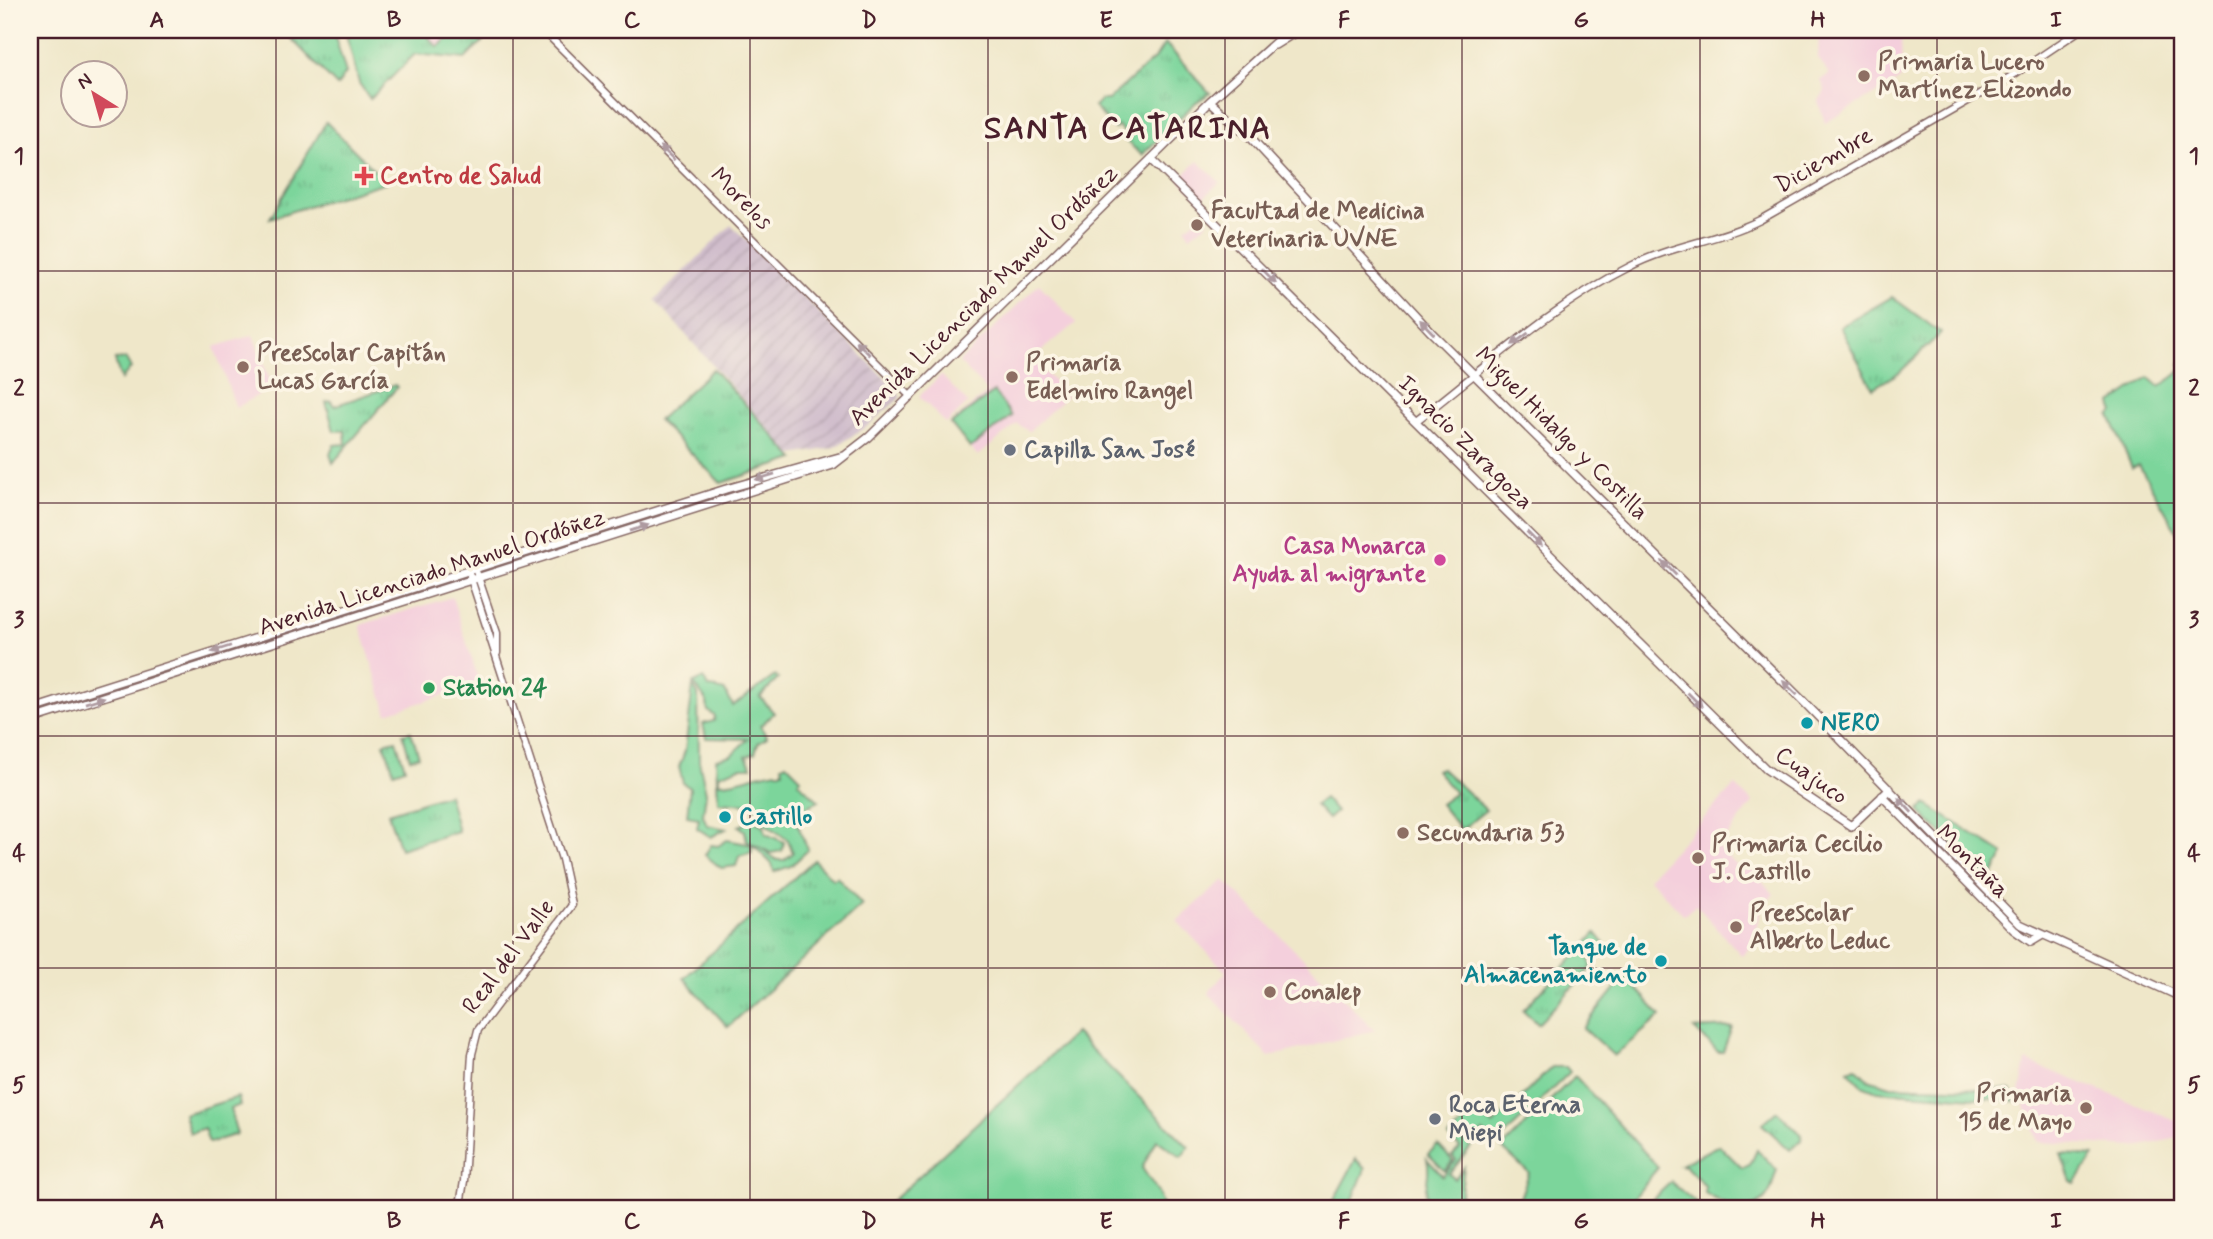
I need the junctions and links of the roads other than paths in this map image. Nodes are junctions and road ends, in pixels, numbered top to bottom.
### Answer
1 (543, 30) edge
2 (1289, 30) edge
3 (1299, 30) edge
4 (2080, 30) edge
5 (1271, 47) junction
6 (1210, 101) junction
7 (1151, 159) junction
8 (1475, 375) junction
9 (911, 397) junction
10 (1416, 421) junction
11 (843, 456) junction
12 (472, 569) junction
13 (475, 579) junction
14 (407, 590) junction
15 (379, 598) junction
16 (388, 607) junction
17 (353, 618) junction
18 (30, 710) edge
19 (30, 720) edge
20 (1750, 755) joint
21 (1889, 789) junction
22 (1882, 796) junction
23 (1924, 826) junction
24 (1916, 833) junction
25 (2041, 936) junction
26 (2183, 998) edge
27 (454, 1209) edge

9 -> 1 street, Morelos
2 - 5 main road, Avenida Licenciado Manuel Ordóñez
3 - 5 main road, Avenida Licenciado Manuel Ordóñez
4 -> 8 street, Diciembre
5 - 6 main road, Avenida Licenciado Manuel Ordóñez
6 - 7 main road, Avenida Licenciado Manuel Ordóñez
8 -> 6 main road, Miguel Hidalgo y Costilla
7 - 9 main road, Avenida Licenciado Manuel Ordóñez
7 -> 10 main road, Ignacio Zaragoza
8 - 10 street, Diciembre
21 -> 8 main road, Miguel Hidalgo y Costilla
9 - 11 main road, Avenida Licenciado Manuel Ordóñez
10 -> 20 main road, Ignacio Zaragoza
11 -> 12 main road, Avenida Licenciado Manuel Ordóñez
13 -> 11 main road, Avenida Licenciado Manuel Ordóñez
12 - 13 street, Real del Valle
12 - 14 main road, Avenida Licenciado Manuel Ordóñez
13 - 16 main road, Avenida Licenciado Manuel Ordóñez
13 - 27 street, Real del Valle
14 - 15 main road, Avenida Licenciado Manuel Ordóñez
14 - 16 main road
15 - 16 main road
15 - 17 main road
15 -> 18 main road, Avenida Licenciado Manuel Ordóñez
16 - 17 main road, Avenida Licenciado Manuel Ordóñez
19 -> 17 main road, Avenida Licenciado Manuel Ordóñez
20 - 22 main road, Cuajuco
21 - 22 main road
23 -> 21 main road, Montaña
22 - 24 main road, Montaña
23 - 24 main road
23 - 25 main road, Montaña
24 - 25 main road, Montaña
25 - 26 main road, Montaña

